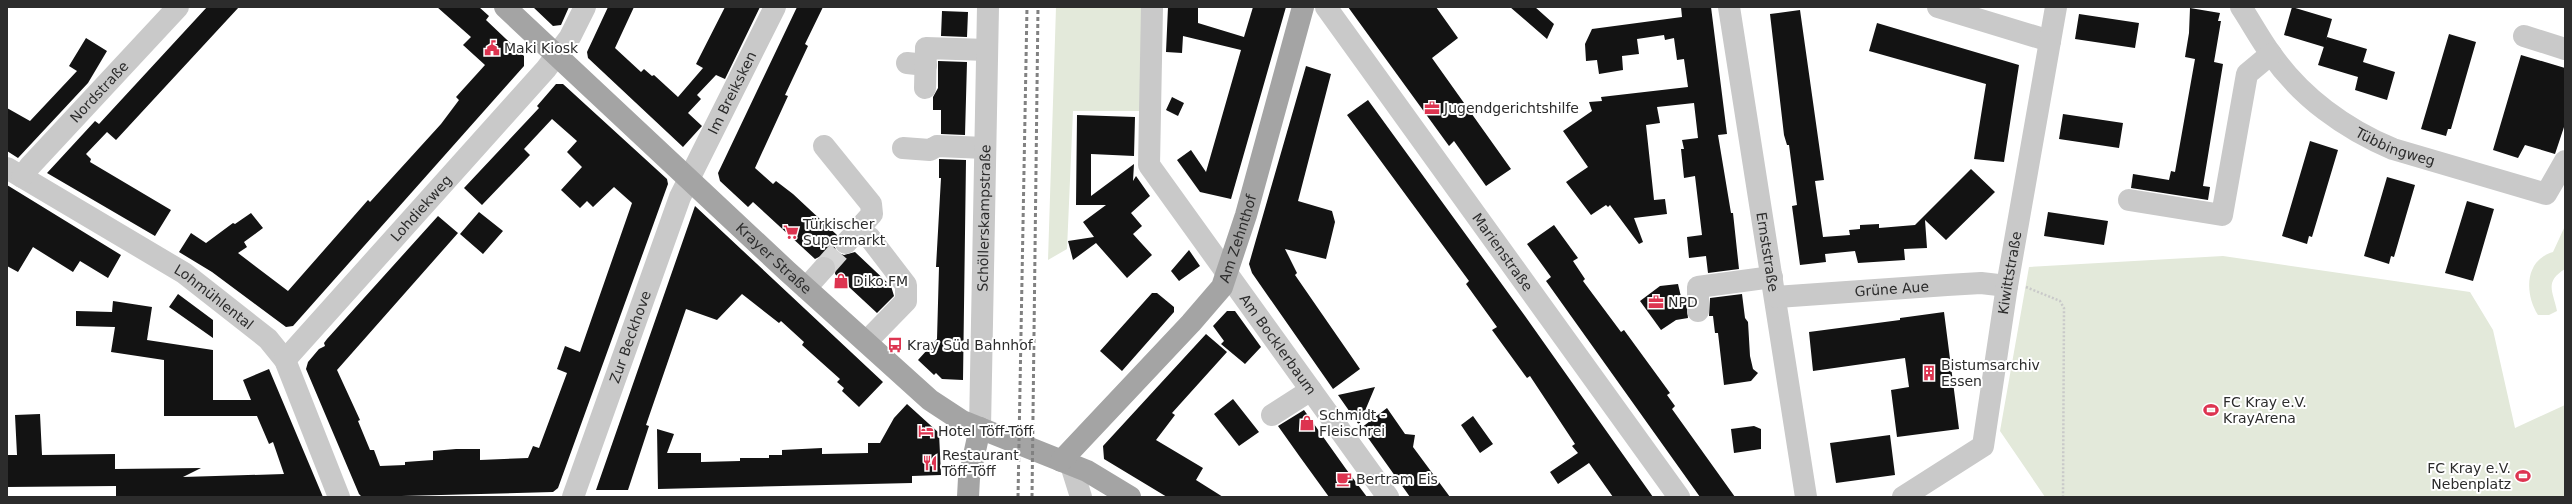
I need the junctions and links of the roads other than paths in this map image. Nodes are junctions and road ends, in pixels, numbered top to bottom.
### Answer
1 (178, 7) edge
2 (505, 7) edge
3 (585, 7) edge
4 (775, 7) edge
5 (988, 7) edge
6 (1152, 7) edge
7 (1303, 7) edge
8 (1326, 7) edge
9 (1729, 7) edge
10 (1938, 7) edge
11 (2056, 7) edge
12 (2241, 7) edge
13 (2524, 36) dead end
14 (2050, 41) junction
15 (2565, 49) edge
16 (987, 50) junction
17 (2270, 54) junction
18 (557, 56) junction
19 (925, 88) dead end
20 (824, 146) dead end
21 (903, 148) dead end
22 (985, 148) junction
23 (2565, 161) edge
24 (15, 173) edge
25 (689, 178) junction
26 (2129, 200) dead end
27 (870, 238) dead end
28 (846, 243) tunnel mouth
29 (824, 268) tunnel mouth
30 (1228, 273) junction
31 (2008, 283) junction
32 (1774, 287) junction
33 (806, 288) junction
34 (1698, 311) dead end
35 (866, 342) junction
36 (285, 360) junction
37 (1311, 390) junction
38 (1272, 416) dead end
39 (980, 428) junction
40 (1066, 463) junction
41 (339, 497) edge
42 (573, 497) edge
43 (968, 497) edge
44 (1070, 497) edge
45 (1081, 497) edge
46 (1130, 497) edge
47 (1388, 497) edge
48 (1680, 497) edge
49 (1806, 497) edge
50 (1903, 497) edge

1 - 24 street, Nordstraße
2 - 18 main road, Krayer Straße
3 - 18 street, Lohdiekweg
4 - 25 street, Im Breiksken
5 - 16 street, Schöllerskampstraße
6 - 30 street, Am Bocklerbaum
7 - 30 main road, Am Zehnthof
8 - 48 street, Marienstraße
9 - 32 street, Ernststraße
10 - 14 street
11 - 14 street, Kiwittstraße
12 - 17 street, Tübbingweg
13 - 15 street
14 - 31 street, Kiwittstraße
16 - 19 street
16 - 22 street, Schöllerskampstraße
17 - 23 street, Tübbingweg
17 - 26 street
18 - 25 main road, Krayer Straße
18 - 36 street, Lohdiekweg
20 - 28 street
21 - 22 street
22 - 39 street, Schöllerskampstraße
24 - 36 street, Lohmühlental
25 - 33 main road, Krayer Straße
25 - 42 street, Zur Beckhove
27 - 35 street
29 - 33 street
30 - 37 street, Am Bocklerbaum
30 - 40 main road, Am Zehnthof
31 - 32 street, Grüne Aue
31 - 50 street, Kiwittstraße
32 - 34 street, Grüne Aue
32 - 49 street, Ernststraße
33 - 35 main road, Krayer Straße
35 - 39 main road, Krayer Straße
36 - 41 street, Lohmühlental
37 - 38 street
37 - 47 street, Am Bocklerbaum
39 - 40 main road, Krayer Straße
39 - 43 main road
40 - 44 street
40 - 45 street
40 - 46 main road, Krayer Straße

